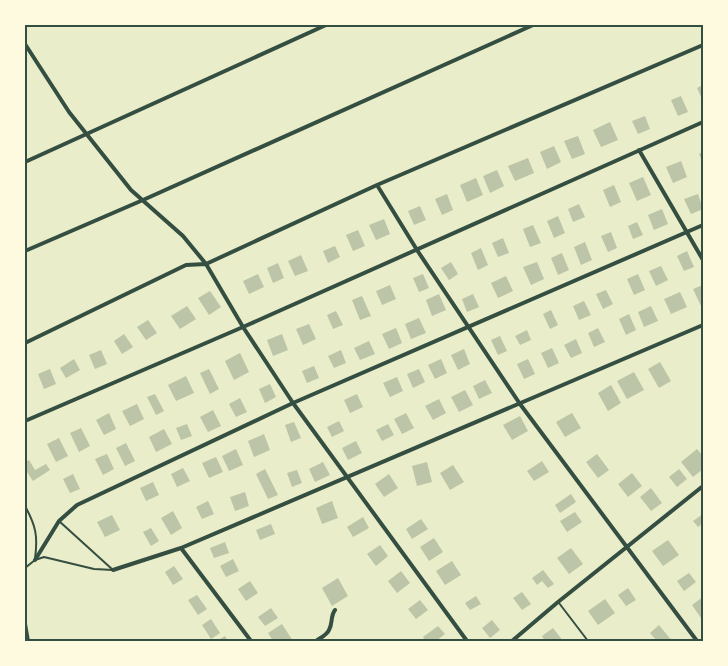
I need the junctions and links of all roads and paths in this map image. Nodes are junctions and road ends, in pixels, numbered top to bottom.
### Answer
1 (326, 25) edge
2 (533, 25) edge
3 (25, 44) edge
4 (703, 45) edge
5 (703, 122) edge
6 (87, 134) junction
7 (639, 150) junction
8 (25, 162) edge
9 (377, 185) junction
10 (143, 200) junction
11 (703, 225) edge
12 (686, 232) junction
13 (417, 250) junction
14 (25, 251) edge
15 (703, 260) edge
16 (206, 264) junction
17 (703, 324) edge
18 (243, 327) junction
19 (469, 327) junction
20 (25, 343) edge
21 (293, 403) junction
22 (520, 404) junction
23 (25, 421) edge
24 (349, 477) junction
25 (702, 488) edge
26 (25, 506) edge
27 (59, 521) junction
28 (628, 547) junction
29 (182, 548) junction
30 (35, 560) junction
31 (25, 568) edge
32 (113, 570) junction
33 (558, 602) junction
34 (335, 610) dead end
35 (25, 624) edge
36 (28, 641) edge
37 (251, 641) edge
38 (316, 641) edge
39 (467, 641) edge
40 (512, 641) edge
41 (588, 641) edge
42 (697, 641) edge

1 - 6 street
2 - 10 street
3 - 6 street
4 - 9 street
5 - 7 street
6 - 8 street
6 - 10 street
7 - 12 street
7 - 13 street
9 - 13 street
9 - 16 street
10 - 14 street
10 - 16 street
11 - 12 street
12 - 15 street
12 - 19 street
13 - 18 street
13 - 19 street
16 - 18 street
16 - 20 street
17 - 22 street
18 - 21 street
18 - 23 street
19 - 21 street
19 - 22 street
21 - 24 street
21 - 27 street
22 - 24 street
22 - 28 street
24 - 29 street
24 - 39 street
25 - 28 street
26 - 30 lane
27 - 30 street
27 - 32 lane
28 - 33 street
28 - 42 street
29 - 32 street
29 - 37 street
30 - 31 lane
30 - 32 lane
33 - 40 street
33 - 41 lane
34 - 38 street
35 - 36 street

